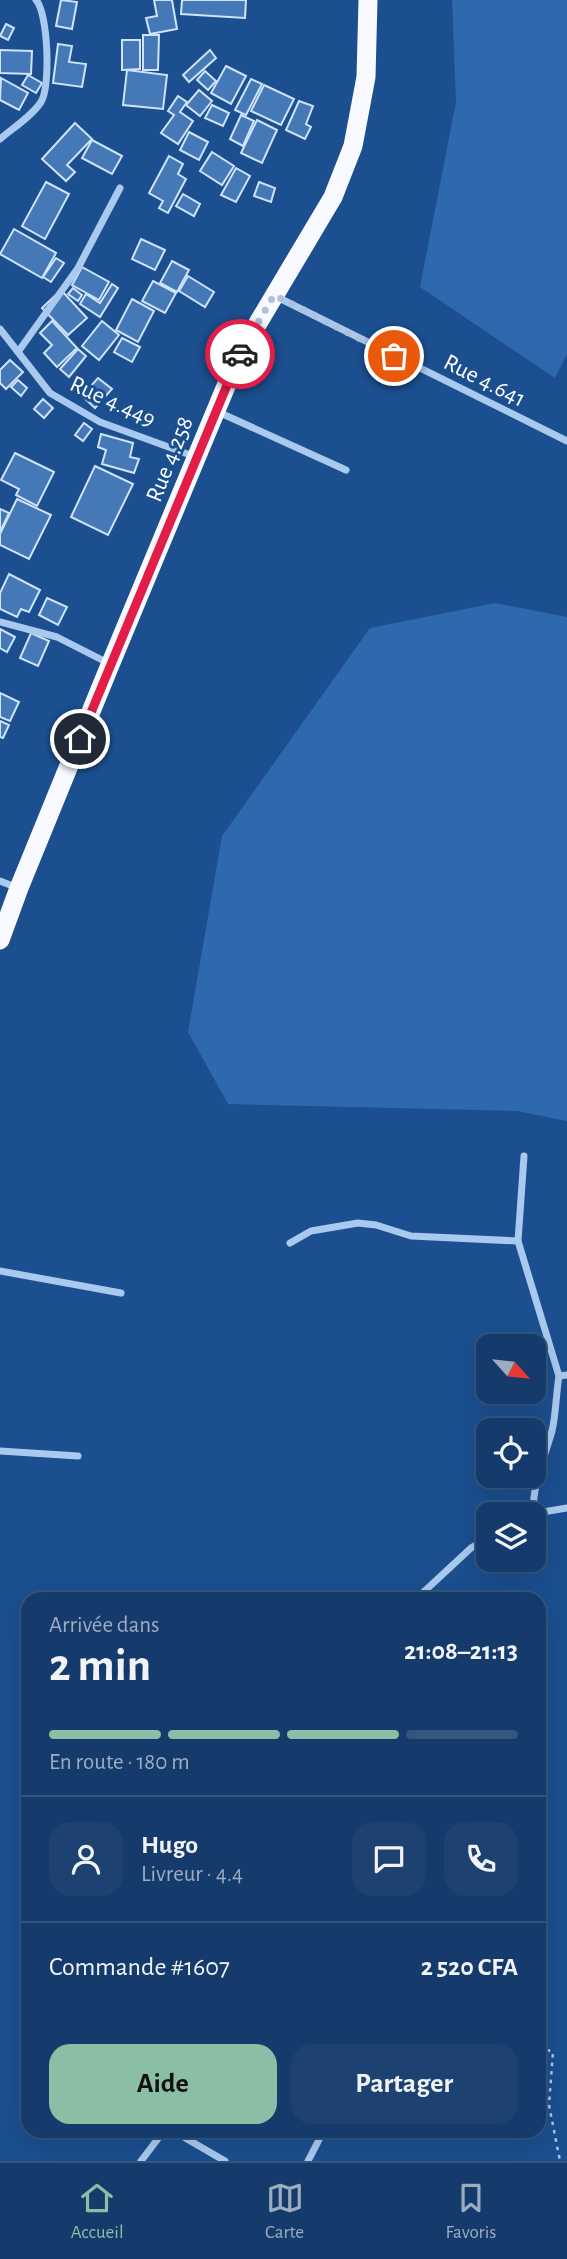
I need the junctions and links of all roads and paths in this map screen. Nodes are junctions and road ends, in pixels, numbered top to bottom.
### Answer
1 (36, 0) edge
2 (368, 0) edge
3 (0, 139) edge
4 (120, 188) dead end
5 (274, 295) junction
6 (0, 328) edge
7 (18, 352) junction
8 (215, 411) junction
9 (567, 441) edge
10 (196, 458) junction
11 (346, 470) dead end
12 (0, 622) edge
13 (110, 665) junction
14 (0, 881) edge
15 (19, 888) junction
16 (0, 940) edge
17 (524, 1156) dead end
18 (518, 1241) junction
19 (290, 1243) dead end
20 (0, 1271) edge
21 (121, 1293) dead end
22 (563, 1375) edge
23 (0, 1451) edge
24 (78, 1456) dead end
25 (533, 1502) edge
26 (567, 1508) edge
27 (546, 1511) edge
28 (476, 1545) edge
29 (424, 1592) edge
30 (546, 2050) edge
31 (158, 2138) edge
32 (185, 2138) edge
33 (320, 2138) edge
34 (141, 2161) edge
35 (225, 2161) edge
36 (308, 2161) edge
37 (560, 2161) edge

1 - 3 street
2 - 5 highway, Rue 4.258
4 - 7 street
5 - 8 highway, Rue 4.258
5 - 9 street, Rue 4.641
6 - 7 street, Rue 4.449
7 - 10 street, Rue 4.449
8 - 10 highway, Rue 4.258
8 - 11 street
10 - 13 highway, Rue 4.258
12 - 13 street
13 - 15 highway, Rue 4.258
14 - 15 street
15 - 16 highway, Rue 4.258
17 - 18 street
18 - 19 street
18 - 22 street
20 - 21 street
22 - 25 street
23 - 24 street
26 - 27 street
28 - 29 street
30 - 37 path
31 - 34 street
32 - 35 street
33 - 36 street

